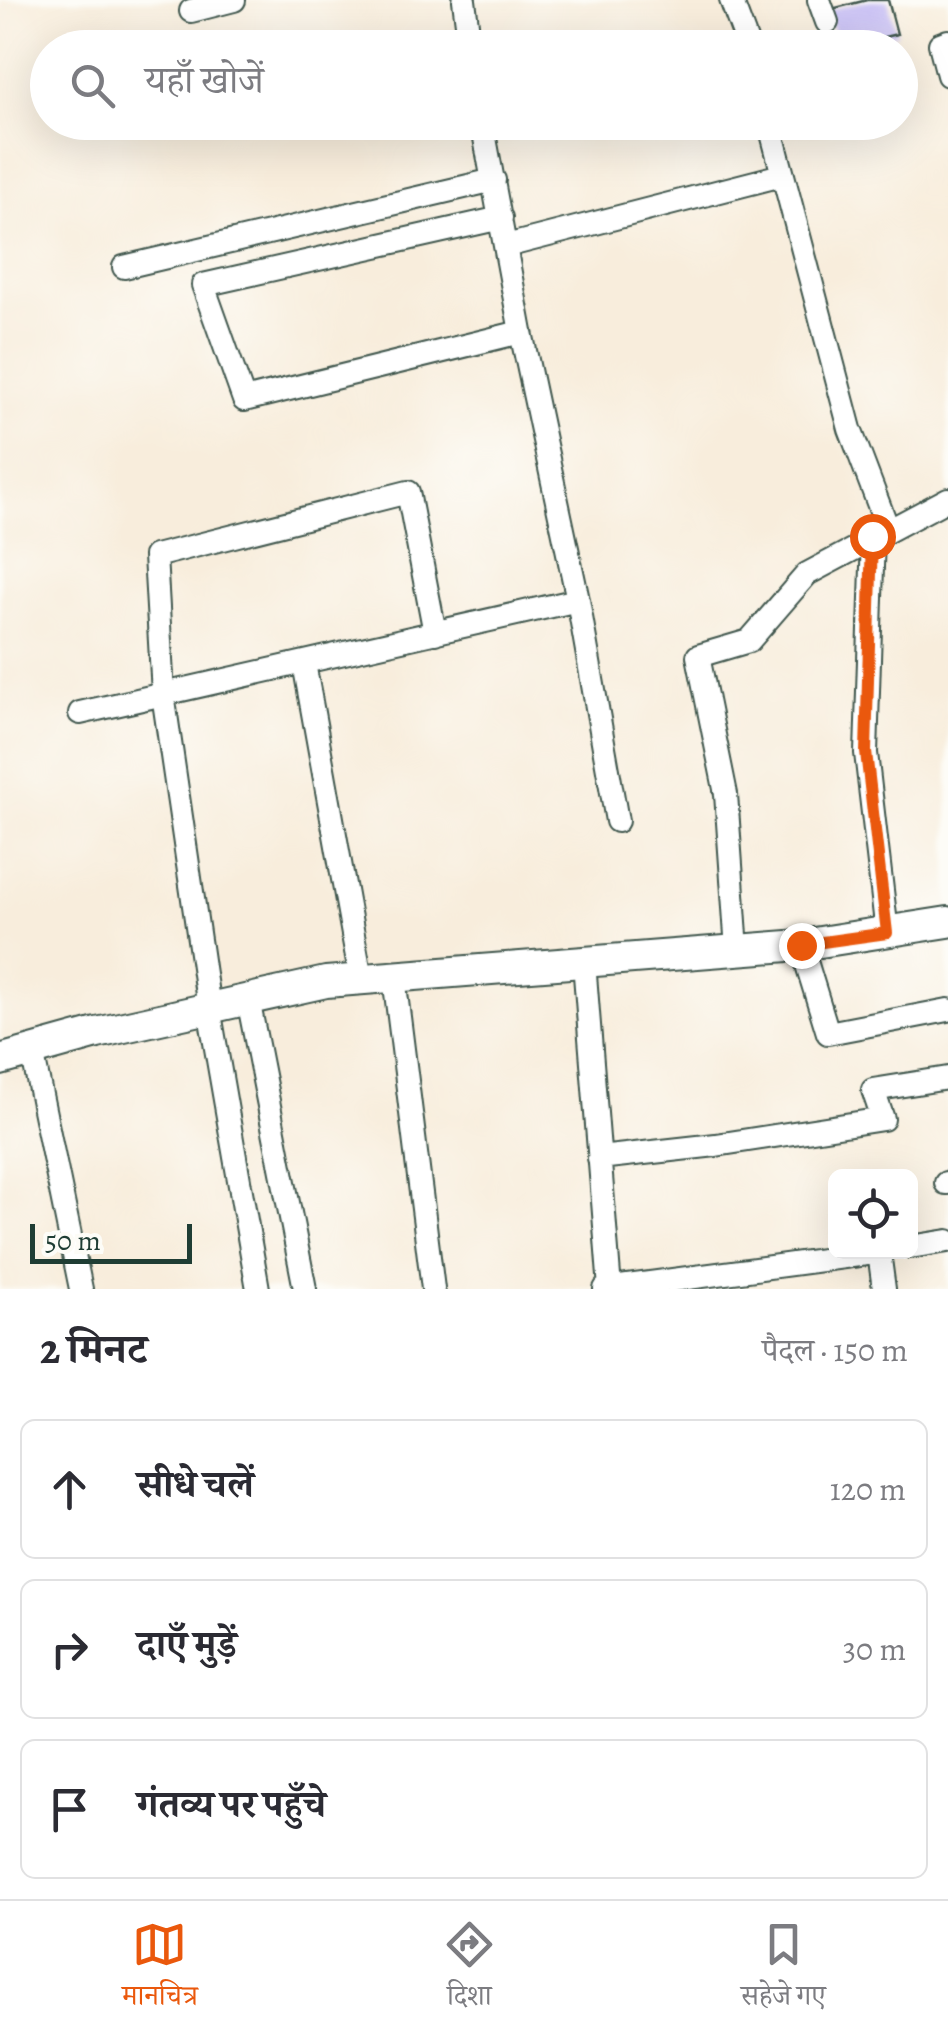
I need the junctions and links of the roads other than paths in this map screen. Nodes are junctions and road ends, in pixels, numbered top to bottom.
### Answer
1 (234, 0) edge
2 (464, 0) edge
3 (732, 0) edge
4 (191, 11) dead end
5 (468, 30) edge
6 (743, 30) edge
7 (948, 42) edge
8 (948, 75) edge
9 (486, 140) edge
10 (773, 140) edge
11 (782, 175) junction
12 (494, 180) junction
13 (501, 218) junction
14 (506, 246) junction
15 (124, 267) dead end
16 (521, 332) junction
17 (948, 498) edge
18 (880, 533) junction
19 (578, 600) junction
20 (435, 633) junction
21 (304, 662) junction
22 (163, 694) junction
23 (80, 713) dead end
24 (617, 821) dead end
25 (948, 922) edge
26 (887, 933) junction
27 (801, 945) junction
28 (738, 950) junction
29 (584, 962) junction
30 (394, 977) junction
31 (361, 980) junction
32 (248, 1000) junction
33 (208, 1008) junction
34 (948, 1010) edge
35 (32, 1051) junction
36 (0, 1060) edge
37 (948, 1078) edge
38 (599, 1158) junction
39 (948, 1242) edge
40 (918, 1246) edge
41 (847, 1259) edge
42 (882, 1259) edge
43 (744, 1280) edge
44 (81, 1289) edge
45 (258, 1289) edge
46 (304, 1289) edge
47 (433, 1289) edge
48 (608, 1289) edge
49 (884, 1289) edge

1 - 4 street
2 - 5 street
3 - 6 street
7 - 8 street
9 - 12 street
10 - 11 street
11 - 14 street
11 - 18 street
12 - 13 street
12 - 15 street
13 - 14 street
13 - 16 street
14 - 16 street
16 - 19 street
17 - 18 street
18 - 26 street
18 - 28 street
19 - 20 street
19 - 24 street
20 - 21 street
20 - 22 street
21 - 22 street
21 - 31 street
22 - 23 street
22 - 33 street
25 - 26 street
26 - 27 street
27 - 28 street
27 - 34 street
28 - 29 street
29 - 30 street
29 - 38 street
30 - 31 street
30 - 47 street
31 - 32 street
32 - 33 street
32 - 46 street
33 - 35 street
33 - 45 street
35 - 36 street
35 - 44 street
37 - 38 street
38 - 48 street
39 - 40 street
41 - 43 street
42 - 49 street
43 - 48 street

